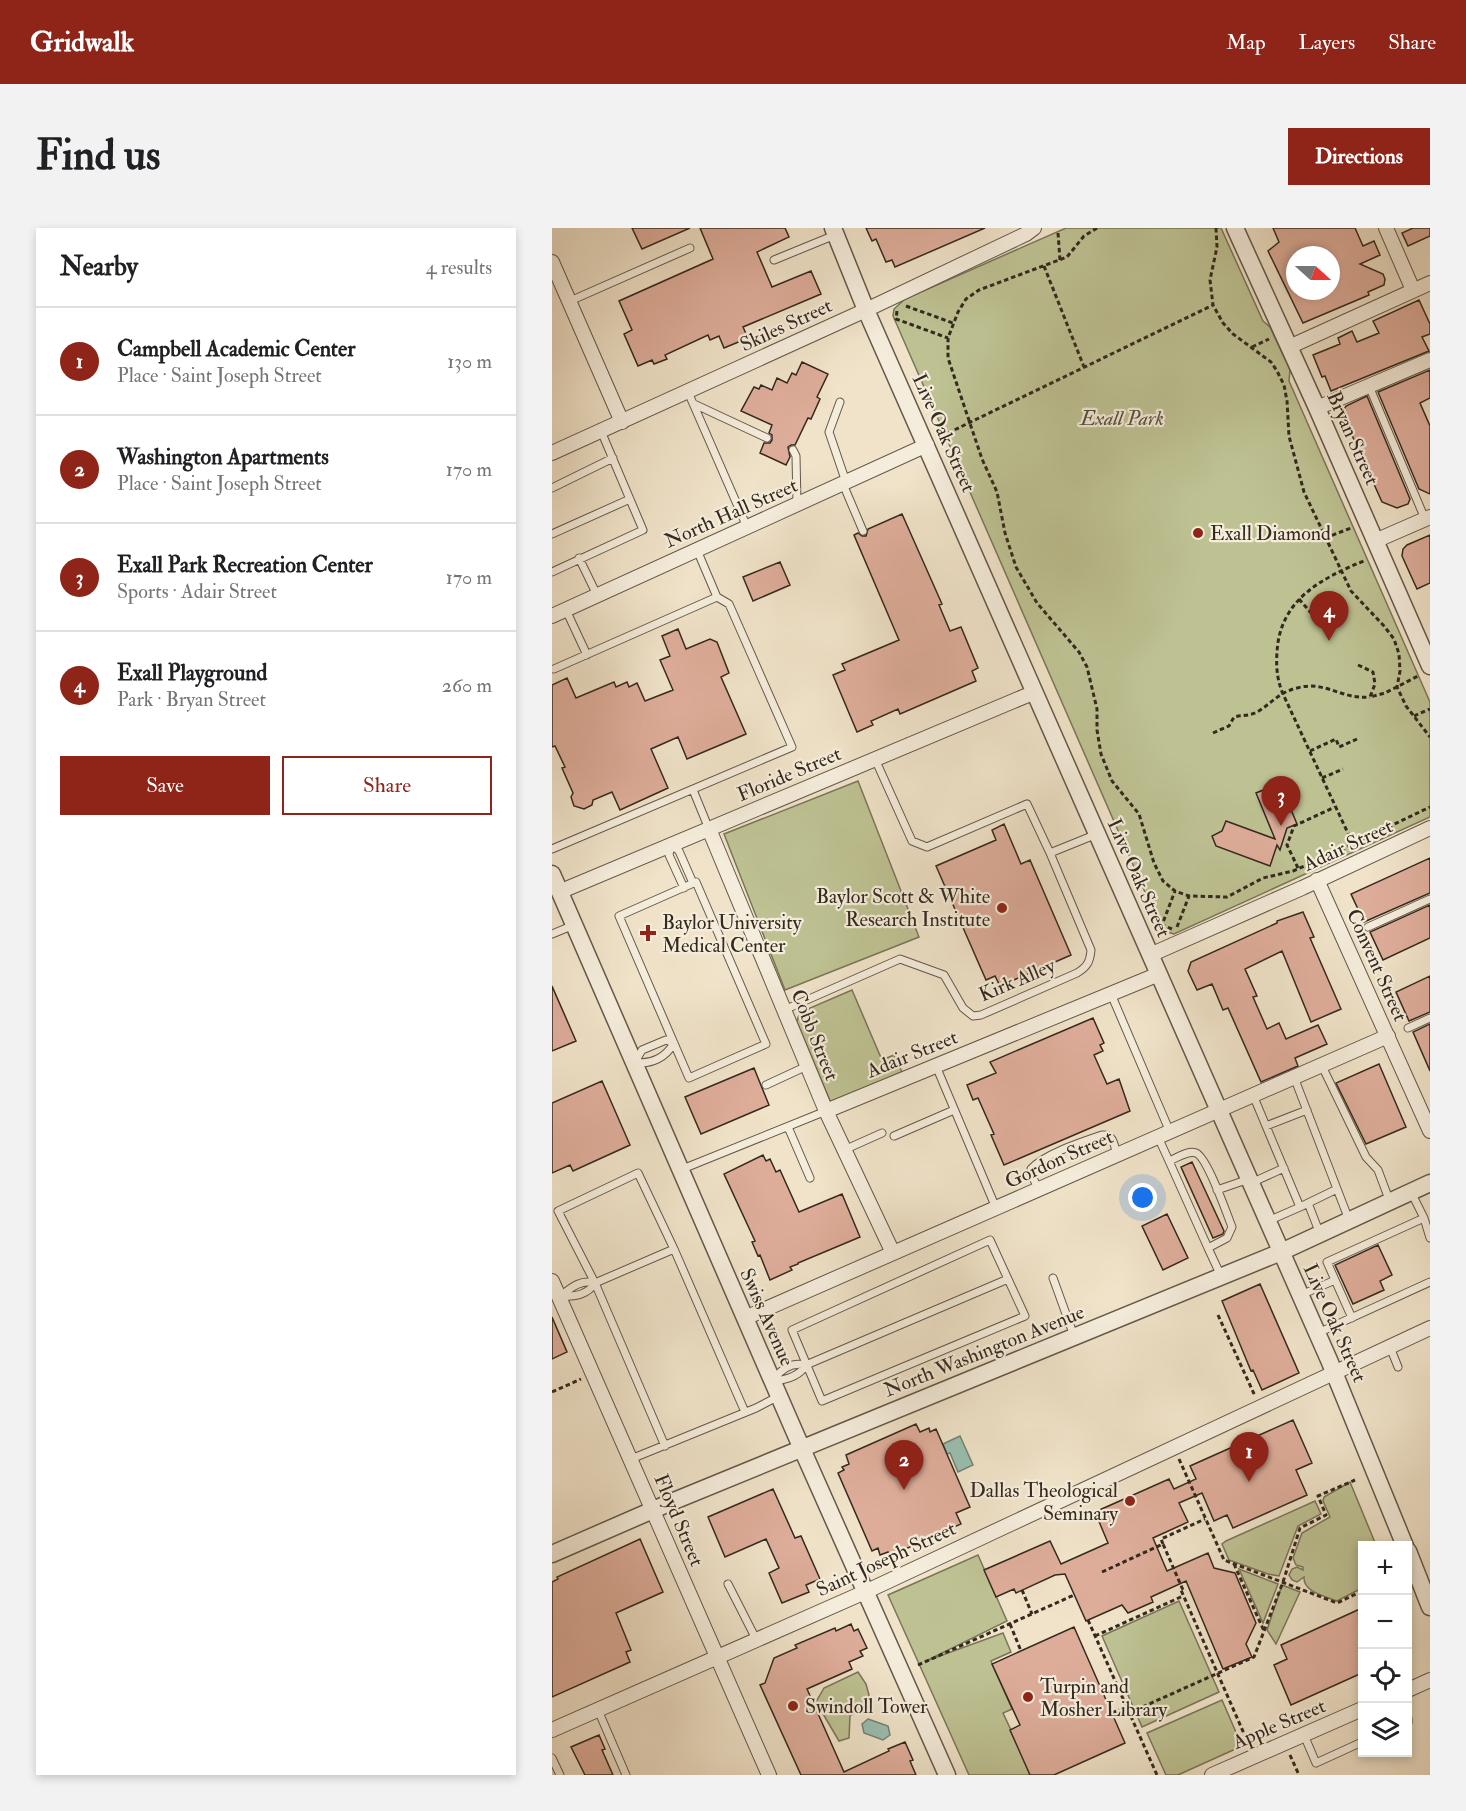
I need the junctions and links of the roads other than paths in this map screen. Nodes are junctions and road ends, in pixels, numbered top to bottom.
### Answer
1 (1235, 228) edge
2 (1386, 228) edge
3 (1028, 230) edge
4 (834, 232) edge
5 (690, 248) dead end
6 (774, 260) dead end
7 (552, 262) edge
8 (1430, 283) edge
9 (1413, 290) junction
10 (570, 301) junction
11 (866, 310) junction
12 (1289, 347) junction
13 (1430, 360) edge
14 (1369, 386) junction
15 (691, 398) junction
16 (840, 402) dead end
17 (1317, 408) junction
18 (622, 422) junction
19 (601, 431) junction
20 (767, 438) dead end
21 (927, 445) junction
22 (793, 450) dead end
23 (552, 453) edge
24 (613, 458) junction
25 (844, 483) junction
26 (552, 488) edge
27 (630, 499) junction
28 (797, 505) junction
29 (1428, 518) edge
30 (747, 527) junction
31 (863, 531) dead end
32 (552, 534) edge
33 (1375, 541) junction
34 (697, 550) junction
35 (579, 558) junction
36 (552, 572) edge
37 (597, 595) junction
38 (717, 597) junction
39 (566, 610) junction
40 (552, 616) edge
41 (587, 655) junction
42 (554, 669) dead end
43 (1425, 671) edge
44 (1035, 692) junction
45 (875, 759) junction
46 (693, 790) junction
47 (1430, 828) edge
48 (709, 829) junction
49 (1097, 834) junction
50 (671, 844) junction
51 (552, 849) edge
52 (1050, 853) junction
53 (552, 874) edge
54 (1317, 880) junction
55 (693, 883) junction
56 (684, 888) junction
57 (559, 892) junction
58 (1430, 899) edge
59 (574, 925) junction
60 (1368, 927) dead end
61 (552, 934) edge
62 (1150, 955) junction
63 (1159, 974) junction
64 (1111, 994) junction
65 (784, 1010) junction
66 (1430, 1018) edge
67 (1408, 1028) dead end
68 (1388, 1036) junction
69 (674, 1043) junction
70 (635, 1062) junction
71 (1322, 1065) junction
72 (807, 1066) junction
73 (936, 1066) junction
74 (1294, 1077) junction
75 (766, 1085) dead end
76 (1253, 1095) junction
77 (954, 1110) junction
78 (1219, 1110) junction
79 (1307, 1110) junction
80 (826, 1111) junction
81 (788, 1126) junction
82 (1266, 1126) junction
83 (1430, 1131) edge
84 (882, 1133) dead end
85 (1164, 1134) junction
86 (894, 1136) dead end
87 (844, 1150) junction
88 (1117, 1155) junction
89 (1169, 1161) junction
90 (1284, 1168) junction
91 (680, 1170) junction
92 (810, 1178) dead end
93 (1250, 1181) junction
94 (1430, 1183) edge
95 (1337, 1189) junction
96 (1039, 1190) junction
97 (1218, 1190) junction
98 (1411, 1192) junction
99 (1390, 1202) junction
100 (1304, 1205) junction
101 (996, 1208) junction
102 (1424, 1218) junction
103 (1349, 1220) junction
104 (1268, 1221) junction
105 (1320, 1234) junction
106 (1430, 1238) edge
107 (1208, 1248) junction
108 (674, 1249) junction
109 (1281, 1252) junction
110 (893, 1253) junction
111 (1221, 1276) junction
112 (1053, 1278) dead end
113 (1008, 1279) junction
114 (1335, 1280) junction
115 (552, 1281) edge
116 (1430, 1282) edge
117 (595, 1283) junction
118 (1300, 1296) junction
119 (559, 1297) junction
120 (745, 1318) junction
121 (1352, 1318) junction
122 (1430, 1328) edge
123 (1318, 1333) junction
124 (1074, 1336) junction
125 (1390, 1347) junction
126 (806, 1365) junction
127 (1398, 1367) dead end
128 (1335, 1373) junction
129 (776, 1388) junction
130 (745, 1412) junction
131 (665, 1446) junction
132 (802, 1449) junction
133 (631, 1459) junction
134 (653, 1510) junction
135 (1403, 1541) edge
136 (552, 1554) edge
137 (1412, 1563) edge
138 (728, 1584) dead end
139 (865, 1592) junction
140 (1430, 1607) edge
141 (756, 1639) junction
142 (717, 1657) junction
143 (1430, 1680) edge
144 (1412, 1688) edge
145 (598, 1710) junction
146 (1358, 1711) edge
147 (552, 1730) edge
148 (1304, 1735) junction
149 (1358, 1744) edge
150 (552, 1758) edge
151 (560, 1775) edge
152 (626, 1775) edge
153 (769, 1775) edge
154 (947, 1775) edge
155 (1212, 1775) edge

1 - 12 street, Bryan Street
2 - 9 street
3 - 11 street, Skiles Street
4 - 6 lane
4 - 11 street, Live Oak Street
5 - 10 lane
7 - 10 street
8 - 9 street
9 - 12 street
10 - 18 street
11 - 15 street, Skiles Street
11 - 21 street, Live Oak Street
12 - 17 street, Bryan Street
13 - 14 street
14 - 17 street
14 - 29 lane
15 - 18 street, Skiles Street
15 - 20 lane
15 - 30 lane
16 - 25 lane
17 - 33 street, Bryan Street
18 - 19 street, Skiles Street
19 - 23 street, Skiles Street
19 - 24 lane
21 - 25 street, North Hall Street
21 - 44 street, Live Oak Street
22 - 28 lane
24 - 26 lane
24 - 27 lane
25 - 28 street, North Hall Street
25 - 31 lane
27 - 32 lane
27 - 35 lane
28 - 30 street, North Hall Street
29 - 33 street
30 - 34 street, North Hall Street
33 - 43 street, Bryan Street
34 - 37 street, North Hall Street
34 - 38 lane
35 - 36 lane
35 - 37 lane
37 - 39 street, North Hall Street
38 - 41 lane
38 - 46 lane
39 - 40 street, North Hall Street
39 - 41 lane
41 - 42 lane
44 - 45 street, Floride Street
44 - 49 street, Live Oak Street
45 - 48 street, Floride Street
45 - 52 lane
46 - 48 lane
46 - 51 lane
47 - 54 street, Adair Street
48 - 50 street, Floride Street
48 - 65 street, Cobb Street
49 - 52 lane
49 - 62 street, Live Oak Street
50 - 55 lane
50 - 56 lane
50 - 57 street, Floride Street
52 - 65 lane, Kirk Alley
53 - 57 street, Swiss Avenue
54 - 62 street, Adair Street
54 - 68 street, Convent Street
55 - 56 lane
55 - 69 lane
56 - 69 lane
57 - 59 street, Swiss Avenue
58 - 60 lane
59 - 61 lane
59 - 70 street, Swiss Avenue
62 - 63 street, Live Oak Street
63 - 64 street, Adair Street
63 - 78 street, Live Oak Street
64 - 73 street, Adair Street
64 - 85 lane
65 - 72 street, Cobb Street
66 - 67 lane
68 - 71 street, Gordon Street
68 - 83 street, Convent Street
69 - 70 lane
69 - 70 lane
70 - 91 street, Swiss Avenue
71 - 74 street, Gordon Street
71 - 99 lane
72 - 75 lane
72 - 80 street, Cobb Street
73 - 77 lane
73 - 80 street, Adair Street
74 - 76 street, Gordon Street
74 - 79 lane
76 - 78 street, Gordon Street
76 - 82 lane
77 - 86 lane
77 - 101 lane
78 - 85 street, Gordon Street
78 - 93 street, Live Oak Street
79 - 82 lane
79 - 95 lane
80 - 81 lane, Adair Street
80 - 87 street, Cobb Street
81 - 91 lane, Adair Street
81 - 92 lane
82 - 90 lane
84 - 87 lane
85 - 88 street, Gordon Street
85 - 89 lane
87 - 110 street, Cobb Street
88 - 96 street, Gordon Street
88 - 96 lane
89 - 97 lane
89 - 107 lane
90 - 93 lane
90 - 100 lane
91 - 120 street, Swiss Avenue
93 - 97 lane
93 - 104 street, Live Oak Street
94 - 98 street, North Washington Avenue
95 - 100 lane
95 - 103 lane
96 - 101 street, Gordon Street
97 - 107 lane
98 - 99 street, North Washington Avenue
98 - 102 lane
99 - 103 street, North Washington Avenue
100 - 104 lane
100 - 105 lane
101 - 110 street, Gordon Street
102 - 106 lane
102 - 114 lane
103 - 105 street, North Washington Avenue
104 - 109 street, Live Oak Street
105 - 109 street, North Washington Avenue
107 - 111 lane
108 - 117 lane
108 - 117 lane
108 - 130 lane
109 - 111 street, North Washington Avenue
109 - 118 street, Live Oak Street
110 - 120 street, Gordon Street
111 - 124 street, North Washington Avenue
112 - 124 lane
113 - 126 lane
113 - 126 lane
113 - 126 lane
114 - 118 lane
114 - 121 lane
115 - 119 street, Floyd Street
116 - 121 lane
117 - 119 lane
117 - 119 lane
117 - 131 lane
118 - 123 street, Live Oak Street
119 - 133 street, Floyd Street
120 - 129 street, Swiss Avenue
121 - 123 lane
122 - 125 street, Saint Joseph Street
123 - 128 street, Live Oak Street
124 - 132 street, North Washington Avenue
125 - 127 lane
125 - 128 street, Saint Joseph Street
126 - 129 lane
128 - 135 street, Live Oak Street
128 - 139 street, Saint Joseph Street
129 - 130 lane
129 - 132 street, Swiss Avenue
130 - 131 lane
131 - 133 lane
132 - 134 street, North Washington Avenue
132 - 139 street, Swiss Avenue
133 - 134 street, Floyd Street
134 - 136 street, North Washington Avenue
134 - 142 street, Floyd Street
137 - 140 street
138 - 141 lane
139 - 141 street, Saint Joseph Street
139 - 154 street, Swiss Avenue
141 - 142 street, Saint Joseph Street
142 - 145 street, Saint Joseph Street
142 - 153 street, Floyd Street
143 - 144 street
145 - 147 street, Saint Joseph Street
145 - 152 lane
146 - 148 street, Apple Street
148 - 149 lane
148 - 155 street, Apple Street
150 - 151 lane

